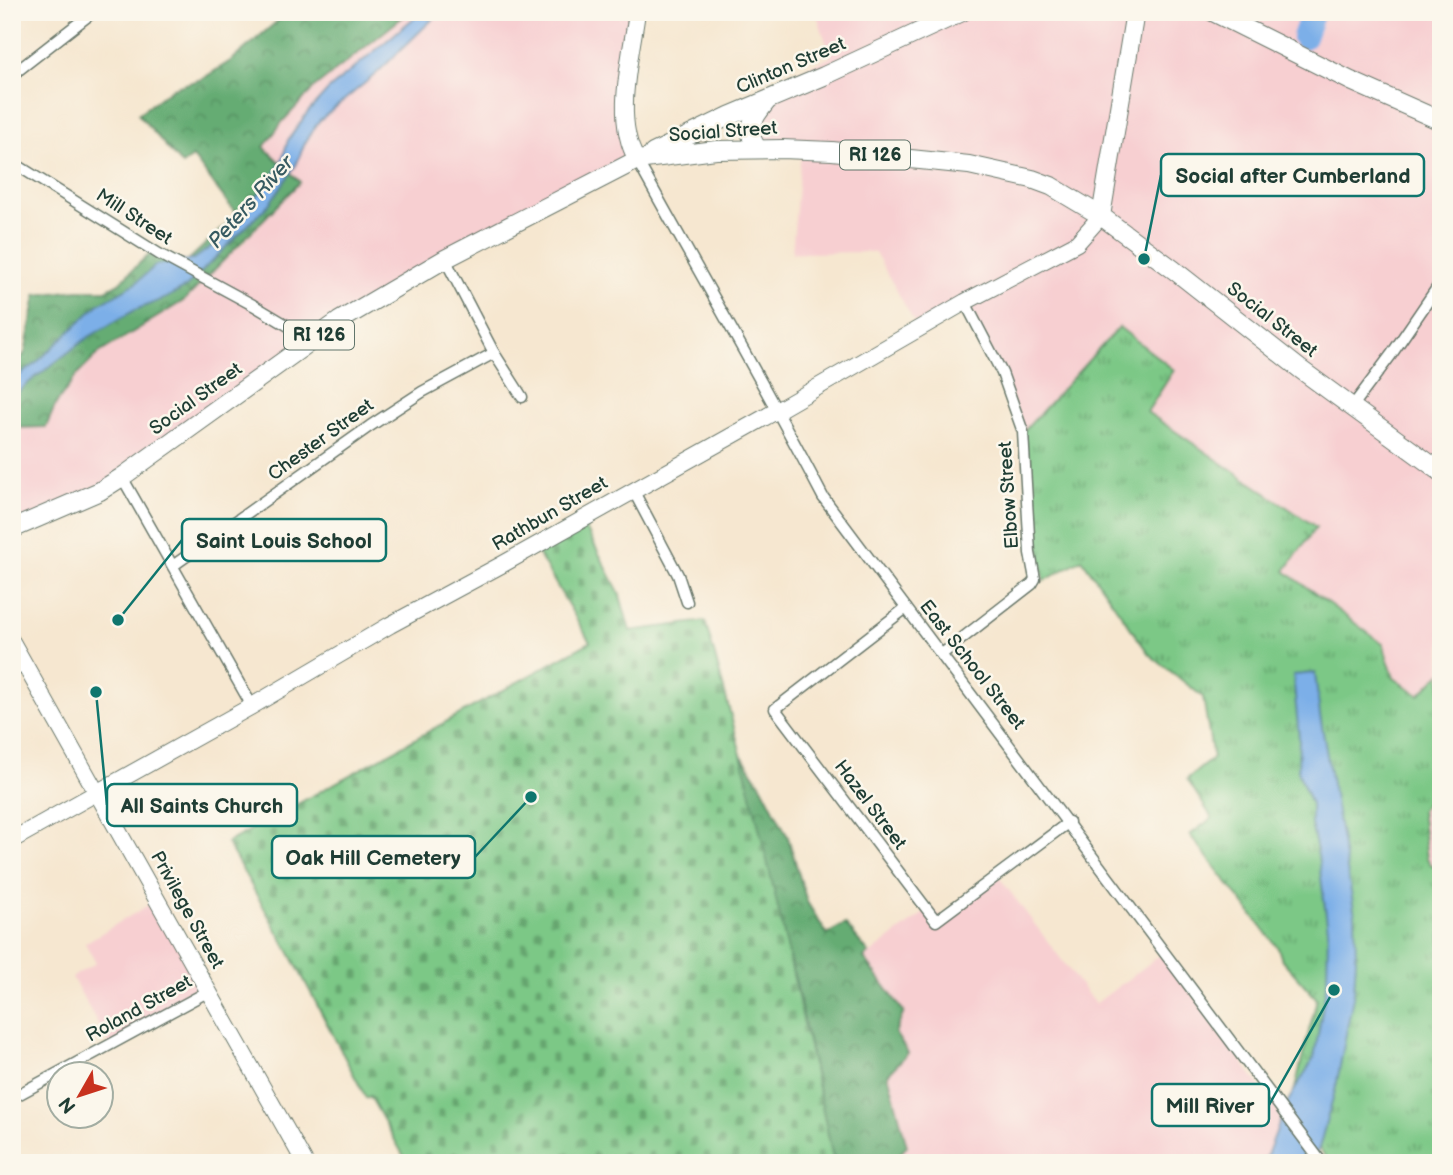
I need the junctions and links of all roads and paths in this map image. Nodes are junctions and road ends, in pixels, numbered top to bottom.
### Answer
1 (93, 12) edge
2 (637, 12) edge
3 (962, 12) edge
4 (1135, 12) edge
5 (1213, 12) edge
6 (12, 75) edge
7 (767, 101) junction
8 (1441, 121) edge
9 (758, 149) junction
10 (638, 160) junction
11 (12, 162) edge
12 (1101, 216) junction
13 (445, 259) junction
14 (1441, 282) edge
15 (965, 302) junction
16 (312, 340) junction
17 (494, 353) junction
18 (522, 397) dead end
19 (1352, 407) junction
20 (778, 410) junction
21 (1441, 472) edge
22 (122, 477) junction
23 (633, 490) junction
24 (12, 529) edge
25 (174, 565) junction
26 (687, 603) dead end
27 (906, 608) junction
28 (12, 642) edge
29 (942, 654) junction
30 (19, 668) edge
31 (252, 706) junction
32 (97, 794) junction
33 (1069, 822) junction
34 (12, 840) edge
35 (209, 991) junction
36 (12, 1098) edge
37 (1320, 1160) edge
38 (304, 1163) edge

1 - 6 street
2 - 10 main road
3 - 7 main road, Clinton Street / RI 126
4 - 12 main road
5 - 8 main road
7 - 9 main road
7 - 10 main road, Clinton Street / RI 126
9 - 10 main road, Social Street / RI 126
9 - 12 main road, Social Street / RI 126
10 - 13 main road, Social Street / RI 126
10 - 20 street, East School Street
11 - 16 street, Mill Street
12 - 15 main road, Rathbun Street
12 - 19 main road, Social Street
13 - 16 main road, Social Street / RI 126
13 - 17 street
14 - 19 street
15 - 20 main road, Rathbun Street
15 - 29 street, Elbow Street
16 - 22 main road, Social Street / RI 126
17 - 18 street
17 - 25 street, Chester Street
19 - 21 main road, Social Street
20 - 23 main road, Rathbun Street
20 - 27 street, East School Street
22 - 24 main road, Social Street / RI 126
22 - 25 street
23 - 26 street
23 - 31 main road, Rathbun Street
25 - 31 street
27 - 29 street, East School Street
27 - 33 street, Hazel Street
28 - 30 main road, Privilege Street
29 - 33 street, East School Street
30 - 32 main road, Privilege Street
31 - 32 main road, Rathbun Street
32 - 34 main road, Rathbun Street
32 - 35 main road, Privilege Street
33 - 37 street, East School Street
35 - 36 street, Roland Street
35 - 38 main road, Privilege Street

